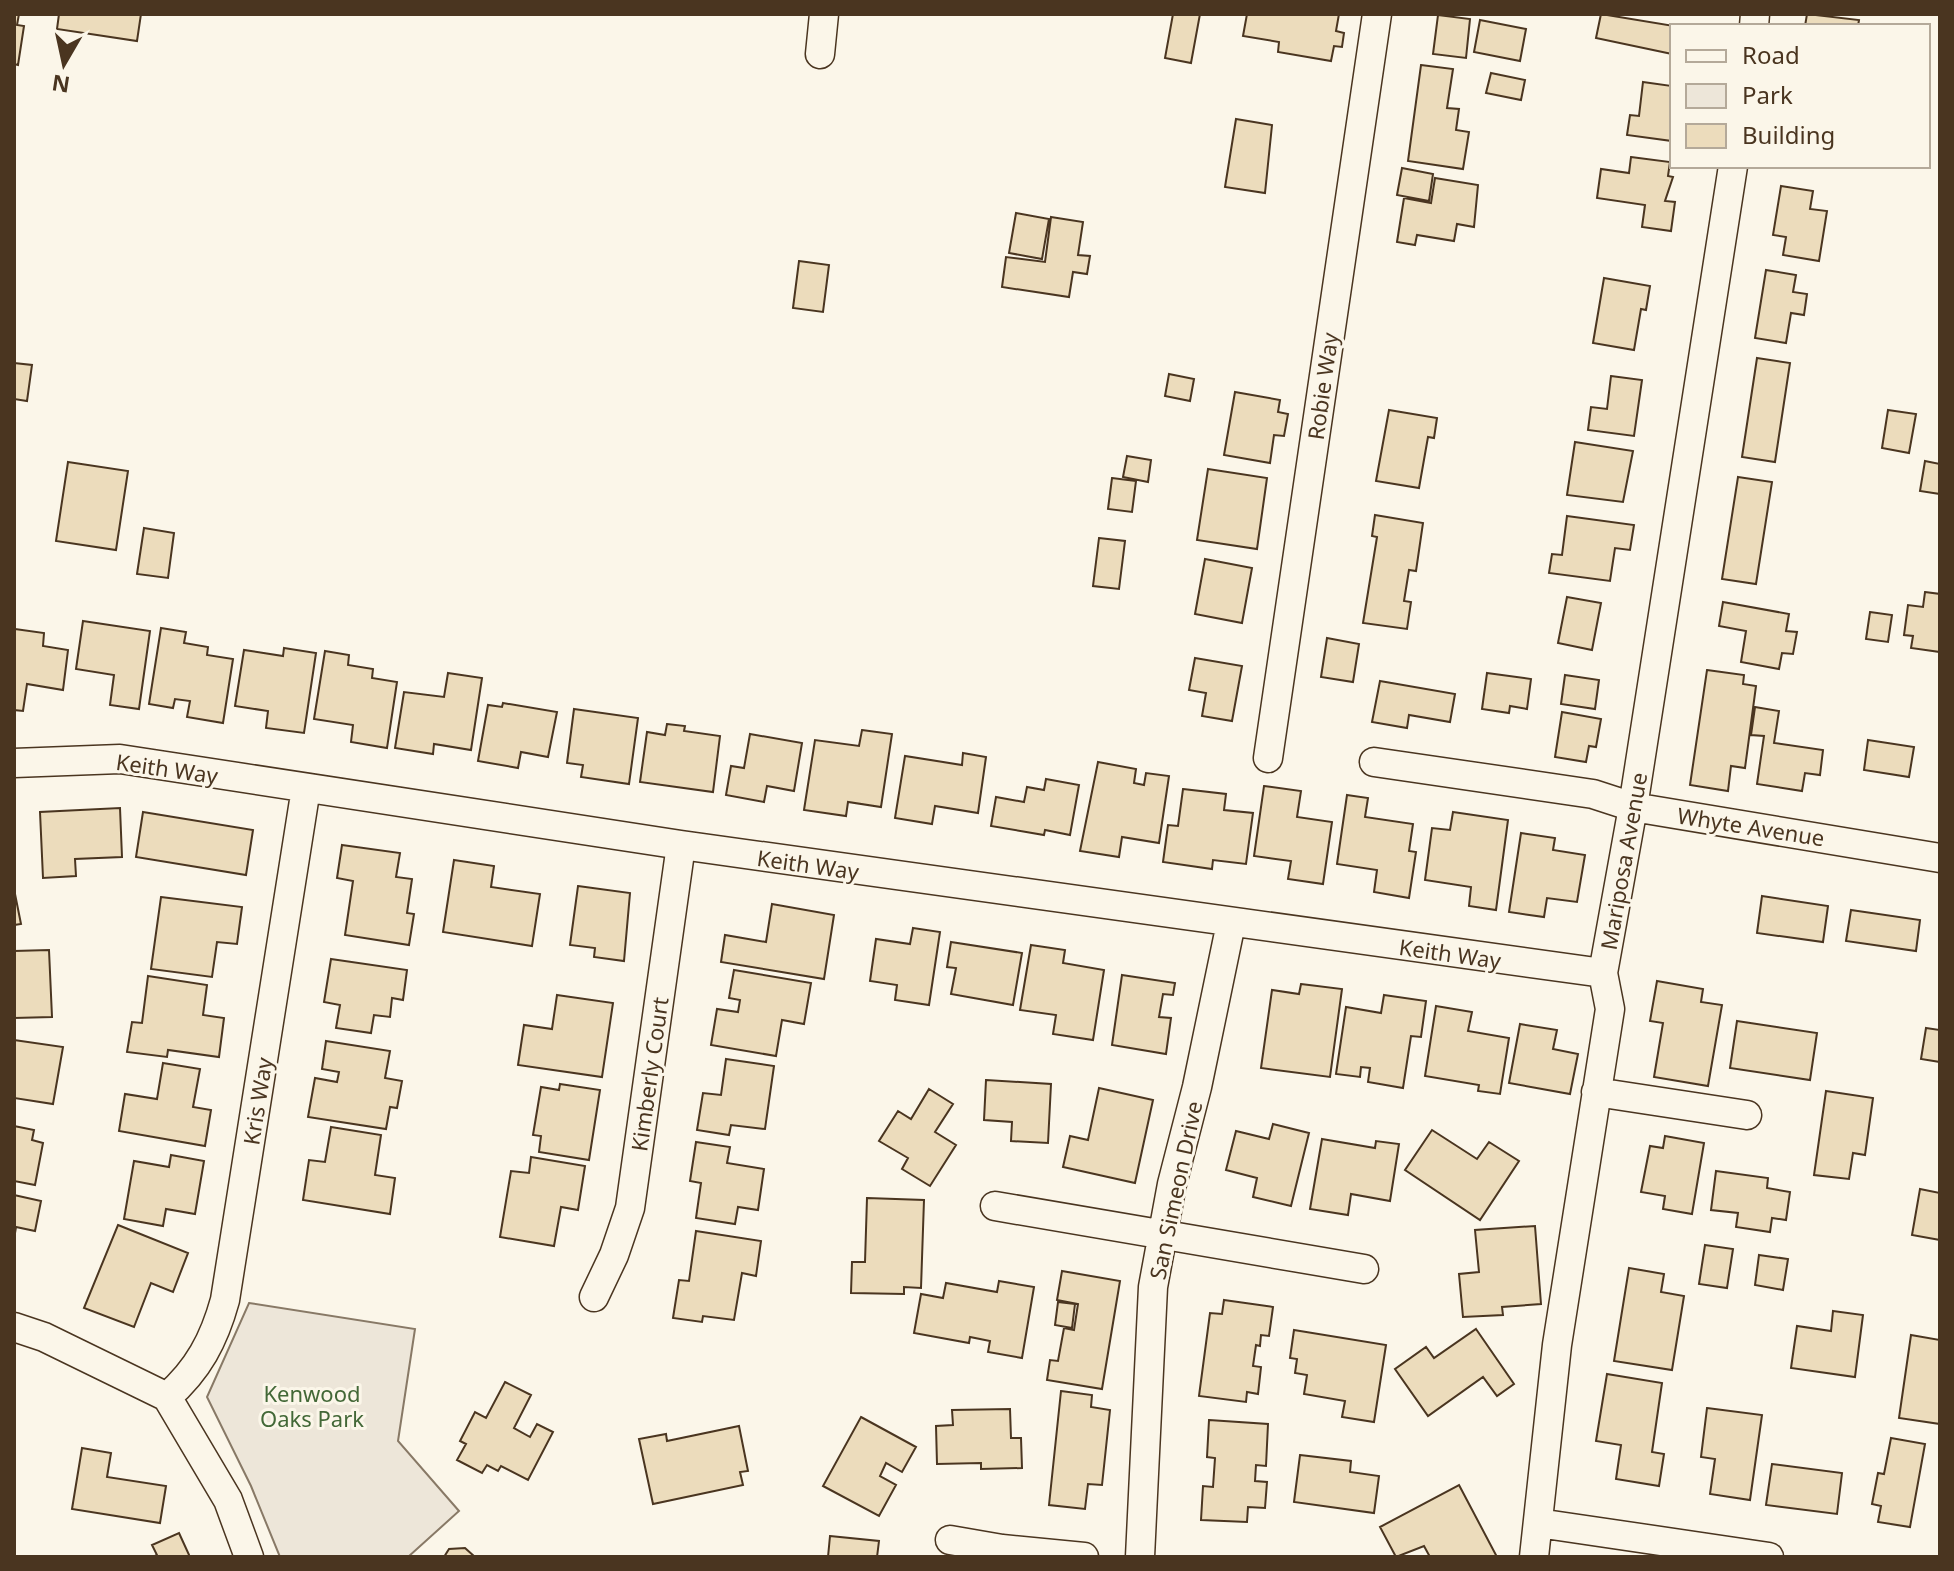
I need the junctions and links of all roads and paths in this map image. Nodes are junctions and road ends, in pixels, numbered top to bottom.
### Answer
1 (824, 14) edge
2 (1377, 14) edge
3 (820, 54) dead end
4 (1733, 168) edge
5 (1268, 758) dead end
6 (1374, 762) dead end
7 (14, 763) edge
8 (306, 788) junction
9 (1633, 807) junction
10 (681, 845) junction
11 (1940, 858) edge
12 (1231, 923) junction
13 (1603, 973) junction
14 (1596, 1092) junction
15 (1747, 1115) dead end
16 (995, 1206) dead end
17 (1161, 1235) junction
18 (1364, 1269) dead end
19 (594, 1297) dead end
20 (14, 1327) edge
21 (167, 1397) junction
22 (1538, 1523) junction
23 (950, 1540) dead end
24 (249, 1557) edge
25 (1084, 1557) edge
26 (1140, 1557) edge
27 (1534, 1557) edge
28 (1769, 1557) edge

1 - 3 street
2 - 5 street, Robie Way
4 - 9 street, Mariposa Avenue
6 - 9 street, Whyte Avenue
7 - 8 street, Keith Way
8 - 10 street, Keith Way
8 - 21 street, Kris Way
9 - 11 street, Whyte Avenue
9 - 13 street, Mariposa Avenue
10 - 12 street, Keith Way
10 - 19 street, Kimberly Court
12 - 13 street, Keith Way
12 - 17 street, San Simeon Drive
13 - 14 street, Mariposa Avenue
14 - 15 street
14 - 22 street, Mariposa Avenue
16 - 17 street
17 - 18 street
17 - 26 street, San Simeon Drive
20 - 21 street
21 - 24 street
22 - 27 street, Mariposa Avenue
22 - 28 street
23 - 25 street

